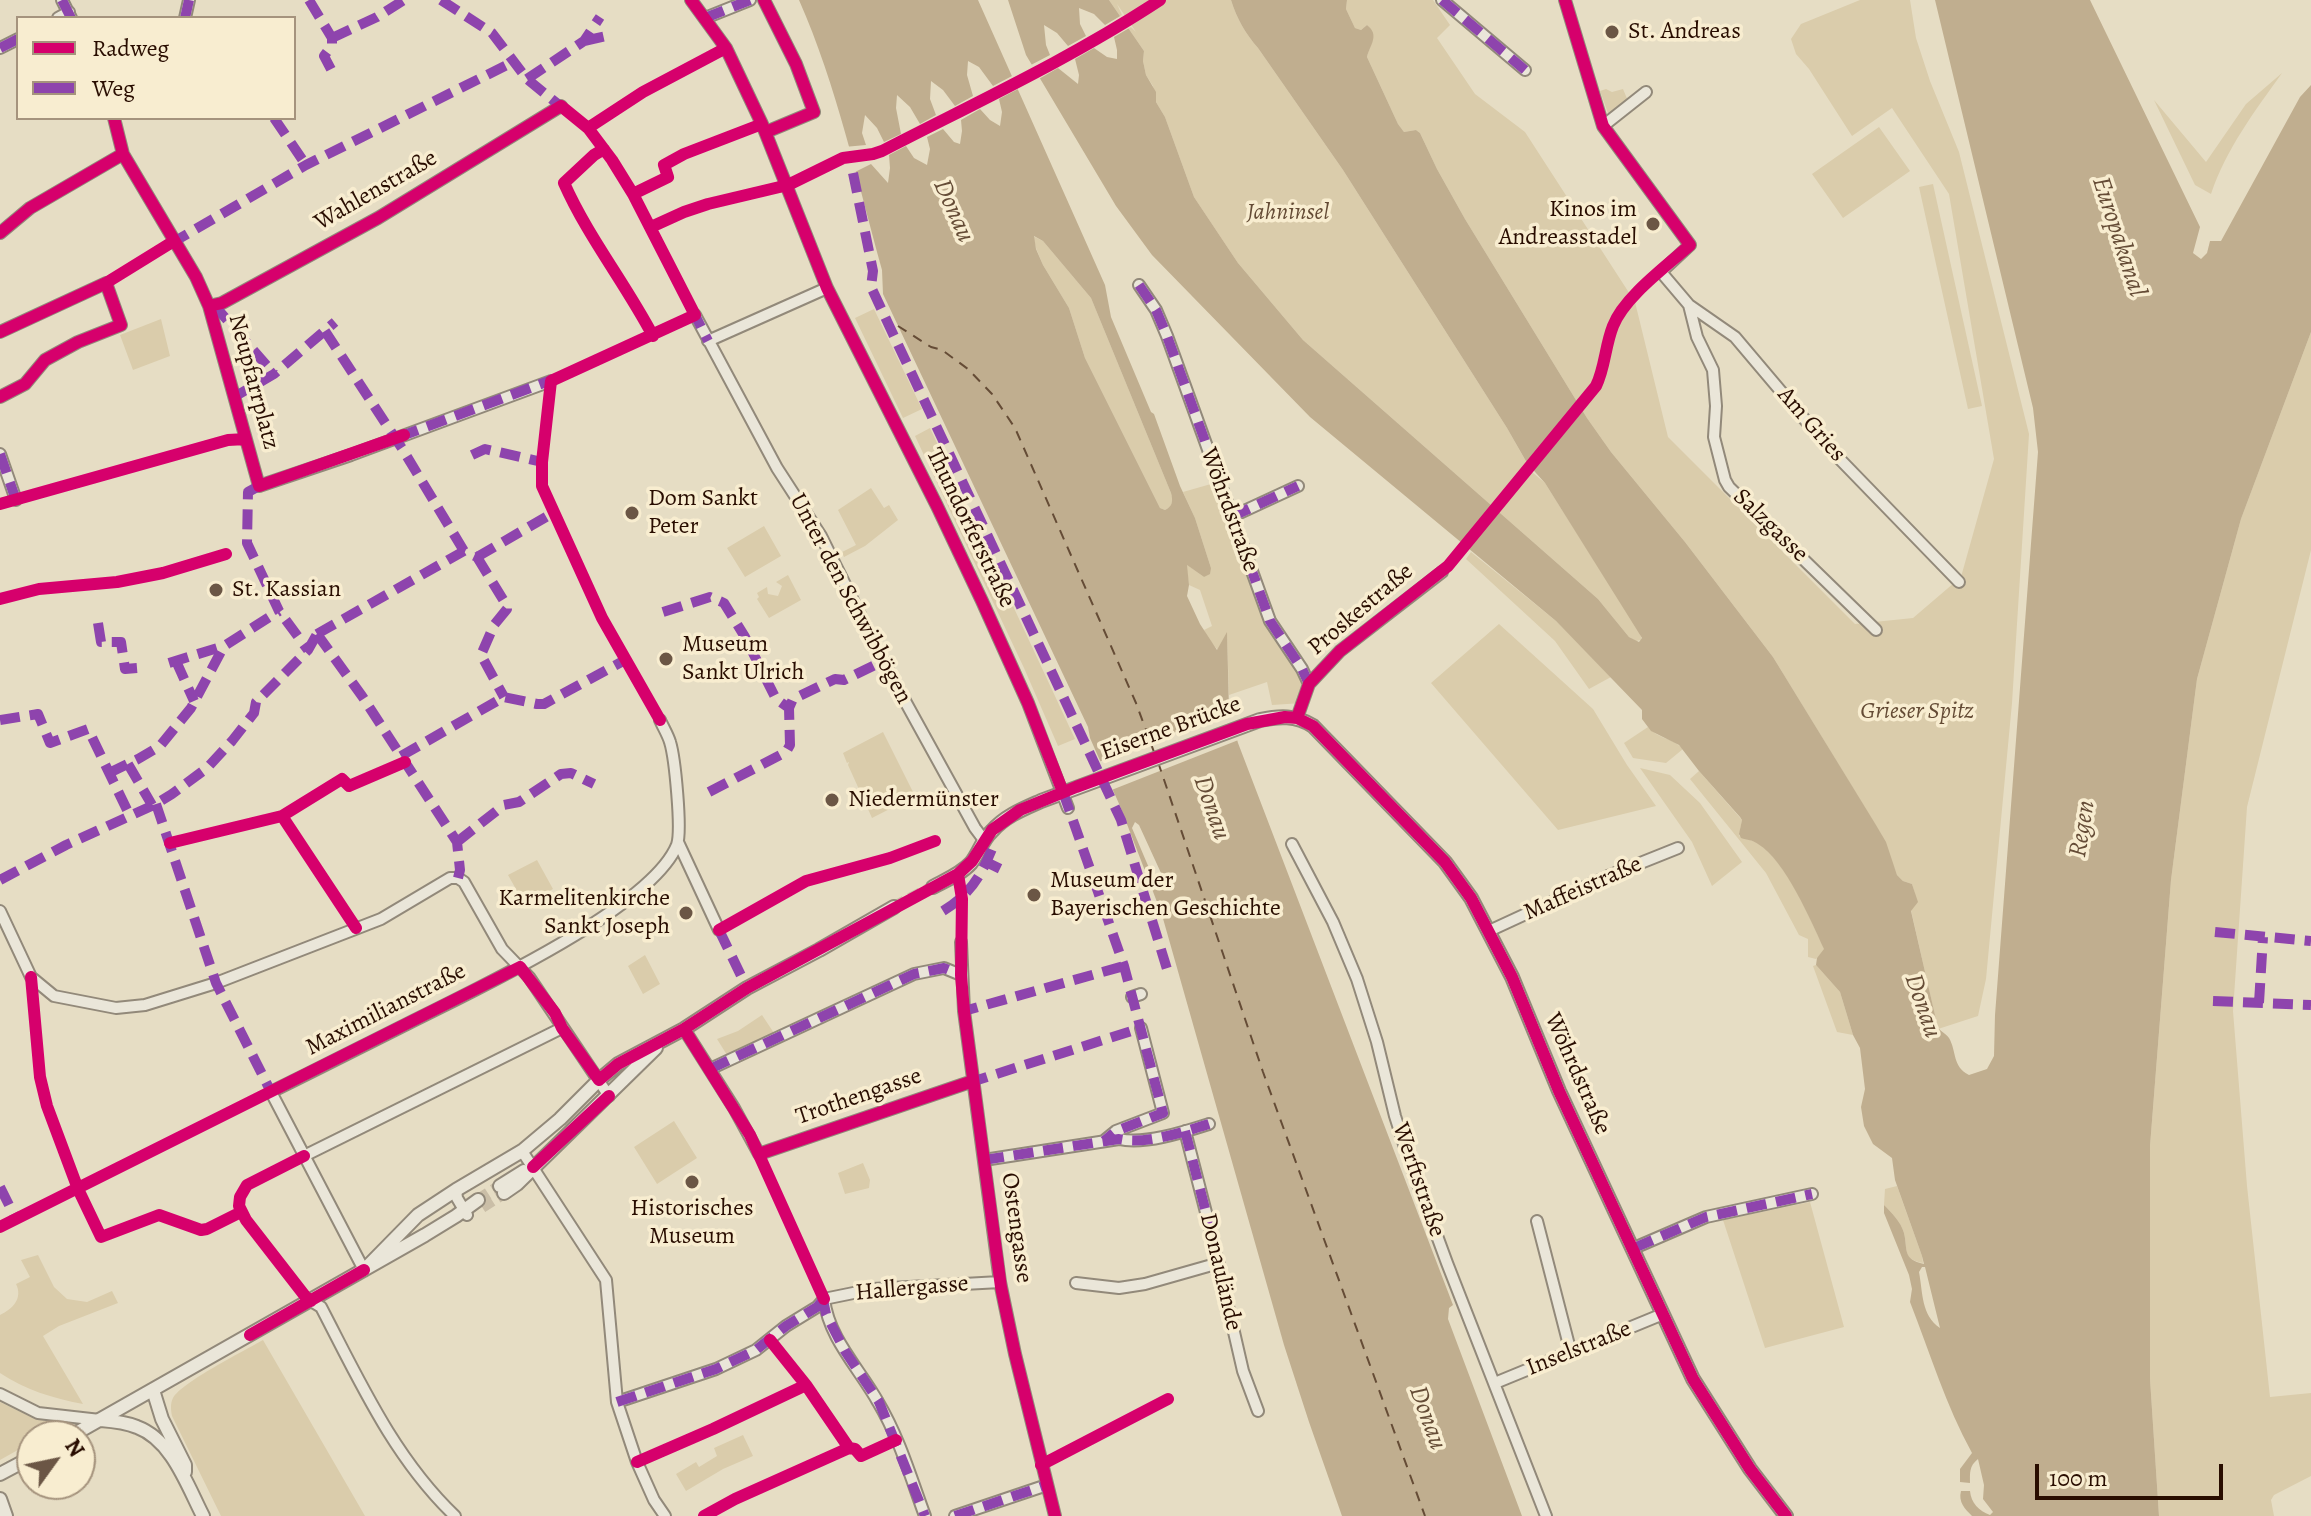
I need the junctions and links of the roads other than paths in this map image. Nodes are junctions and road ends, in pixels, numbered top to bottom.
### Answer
1 (62, 0) edge
2 (691, 0) edge
3 (750, 0) edge
4 (764, 0) edge
5 (1442, 0) edge
6 (1565, 0) edge
7 (66, 16) edge
8 (705, 18) junction
9 (1525, 70) dead end
10 (1646, 92) dead end
11 (561, 106) dead end
12 (114, 120) edge
13 (1603, 126) junction
14 (766, 132) junction
15 (123, 154) junction
16 (0, 233) edge
17 (1139, 285) dead end
18 (827, 288) junction
19 (1689, 305) junction
20 (209, 306) junction
21 (695, 315) dead end
22 (0, 332) edge
23 (708, 341) junction
24 (551, 381) dead end
25 (0, 397) edge
26 (0, 454) edge
27 (1298, 486) dead end
28 (16, 500) dead end
29 (1231, 517) junction
30 (1442, 572) dead end
31 (1959, 582) dead end
32 (1876, 630) dead end
33 (1309, 684) junction
34 (1297, 718) junction
35 (660, 720) dead end
36 (1063, 792) junction
37 (1068, 808) dead end
38 (984, 840) junction
39 (678, 842) junction
40 (1292, 844) dead end
41 (1678, 848) dead end
42 (933, 887) tunnel mouth
43 (894, 907) tunnel mouth
44 (0, 911) edge
45 (719, 930) dead end
46 (1489, 931) junction
47 (961, 942) dead end
48 (520, 967) junction
49 (961, 975) junction
50 (562, 1028) junction
51 (1141, 1028) dead end
52 (684, 1029) junction
53 (664, 1040) junction
54 (710, 1069) junction
55 (599, 1080) junction
56 (973, 1081) junction
57 (609, 1096) junction
58 (1209, 1124) dead end
59 (1185, 1131) junction
60 (1104, 1141) junction
61 (522, 1151) junction
62 (304, 1156) junction
63 (984, 1160) junction
64 (533, 1167) junction
65 (502, 1189) tunnel mouth
66 (456, 1190) junction
67 (1812, 1194) dead end
68 (480, 1203) tunnel mouth
69 (462, 1213) junction
70 (1537, 1221) dead end
71 (1634, 1248) junction
72 (1219, 1263) junction
73 (364, 1270) junction
74 (1000, 1282) junction
75 (1076, 1283) dead end
76 (824, 1299) junction
77 (311, 1301) junction
78 (1663, 1314) junction
79 (1571, 1353) junction
80 (1495, 1383) junction
81 (153, 1390) junction
82 (0, 1394) edge
83 (617, 1402) junction
84 (1258, 1411) dead end
85 (100, 1420) junction
86 (96, 1422) edge
87 (186, 1482) junction
88 (1047, 1485) junction
89 (0, 1499) edge
90 (1781, 1515) edge
91 (6, 1516) edge
92 (203, 1516) edge
93 (455, 1516) edge
94 (665, 1516) edge
95 (925, 1516) edge
96 (955, 1516) edge
97 (1055, 1516) edge
98 (1546, 1516) edge

1 - 7 street
2 - 8 street, Thundorferstraße
3 - 8 street
4 - 14 street
5 - 9 street
6 - 13 street
8 - 14 street, Thundorferstraße
10 - 13 street
11 - 20 street, Wahlenstraße
12 - 15 street, Neupfarrplatz
13 - 19 street, Am Gries
14 - 18 street, Thundorferstraße
15 - 16 street
15 - 20 street, Neupfarrplatz
17 - 29 street, Wöhrdstraße
18 - 23 street
18 - 36 street, Thundorferstraße
19 - 31 street, Am Gries
19 - 32 street, Salzgasse
20 - 24 street, Neupfarrplatz
21 - 23 street, Unter den Schwibbögen
22 - 25 street
23 - 38 street, Unter den Schwibbögen
26 - 28 street
27 - 29 street
29 - 33 street, Wöhrdstraße
30 - 33 street, Proskestraße
33 - 34 street
34 - 36 street, Eiserne Brücke
34 - 46 street, Wöhrdstraße
35 - 39 street
36 - 37 street, Thundorferstraße
36 - 38 street, Eiserne Brücke
38 - 42 street, Eiserne Brücke
39 - 45 street
39 - 48 street, Maximilianstraße
40 - 80 street, Werftstraße
41 - 46 street, Maffeistraße
43 - 52 street
44 - 48 street
46 - 71 street, Wöhrdstraße
47 - 49 street, Ostengasse
48 - 50 street
48 - 62 street, Maximilianstraße
49 - 54 street
49 - 56 street, Ostengasse
50 - 55 street
50 - 62 street
51 - 60 street
52 - 53 street
52 - 54 street
53 - 55 street
53 - 57 street
54 - 56 street, Trothengasse
55 - 57 street
55 - 61 street
56 - 63 street, Ostengasse
57 - 64 street
58 - 59 street
59 - 60 street
59 - 72 street, Donaulände
60 - 63 street
61 - 64 street
61 - 66 street
62 - 73 street
63 - 74 street, Ostengasse
64 - 65 street
64 - 83 street
66 - 69 street
66 - 73 street
67 - 71 street
68 - 69 street
69 - 73 street
70 - 79 street
71 - 78 street, Wöhrdstraße
72 - 75 street
72 - 84 street, Donaulände
73 - 77 street
74 - 76 street, Hallergasse
74 - 88 street, Ostengasse
76 - 83 street
76 - 95 street
77 - 81 street
77 - 93 street
78 - 79 street, Inselstraße
78 - 90 street, Wöhrdstraße
79 - 80 street, Inselstraße
80 - 98 street, Werftstraße
81 - 85 street
81 - 87 street
82 - 85 street
83 - 94 street
85 - 86 street
85 - 87 street
87 - 92 street
88 - 96 street
88 - 97 street, Ostengasse
89 - 91 street

